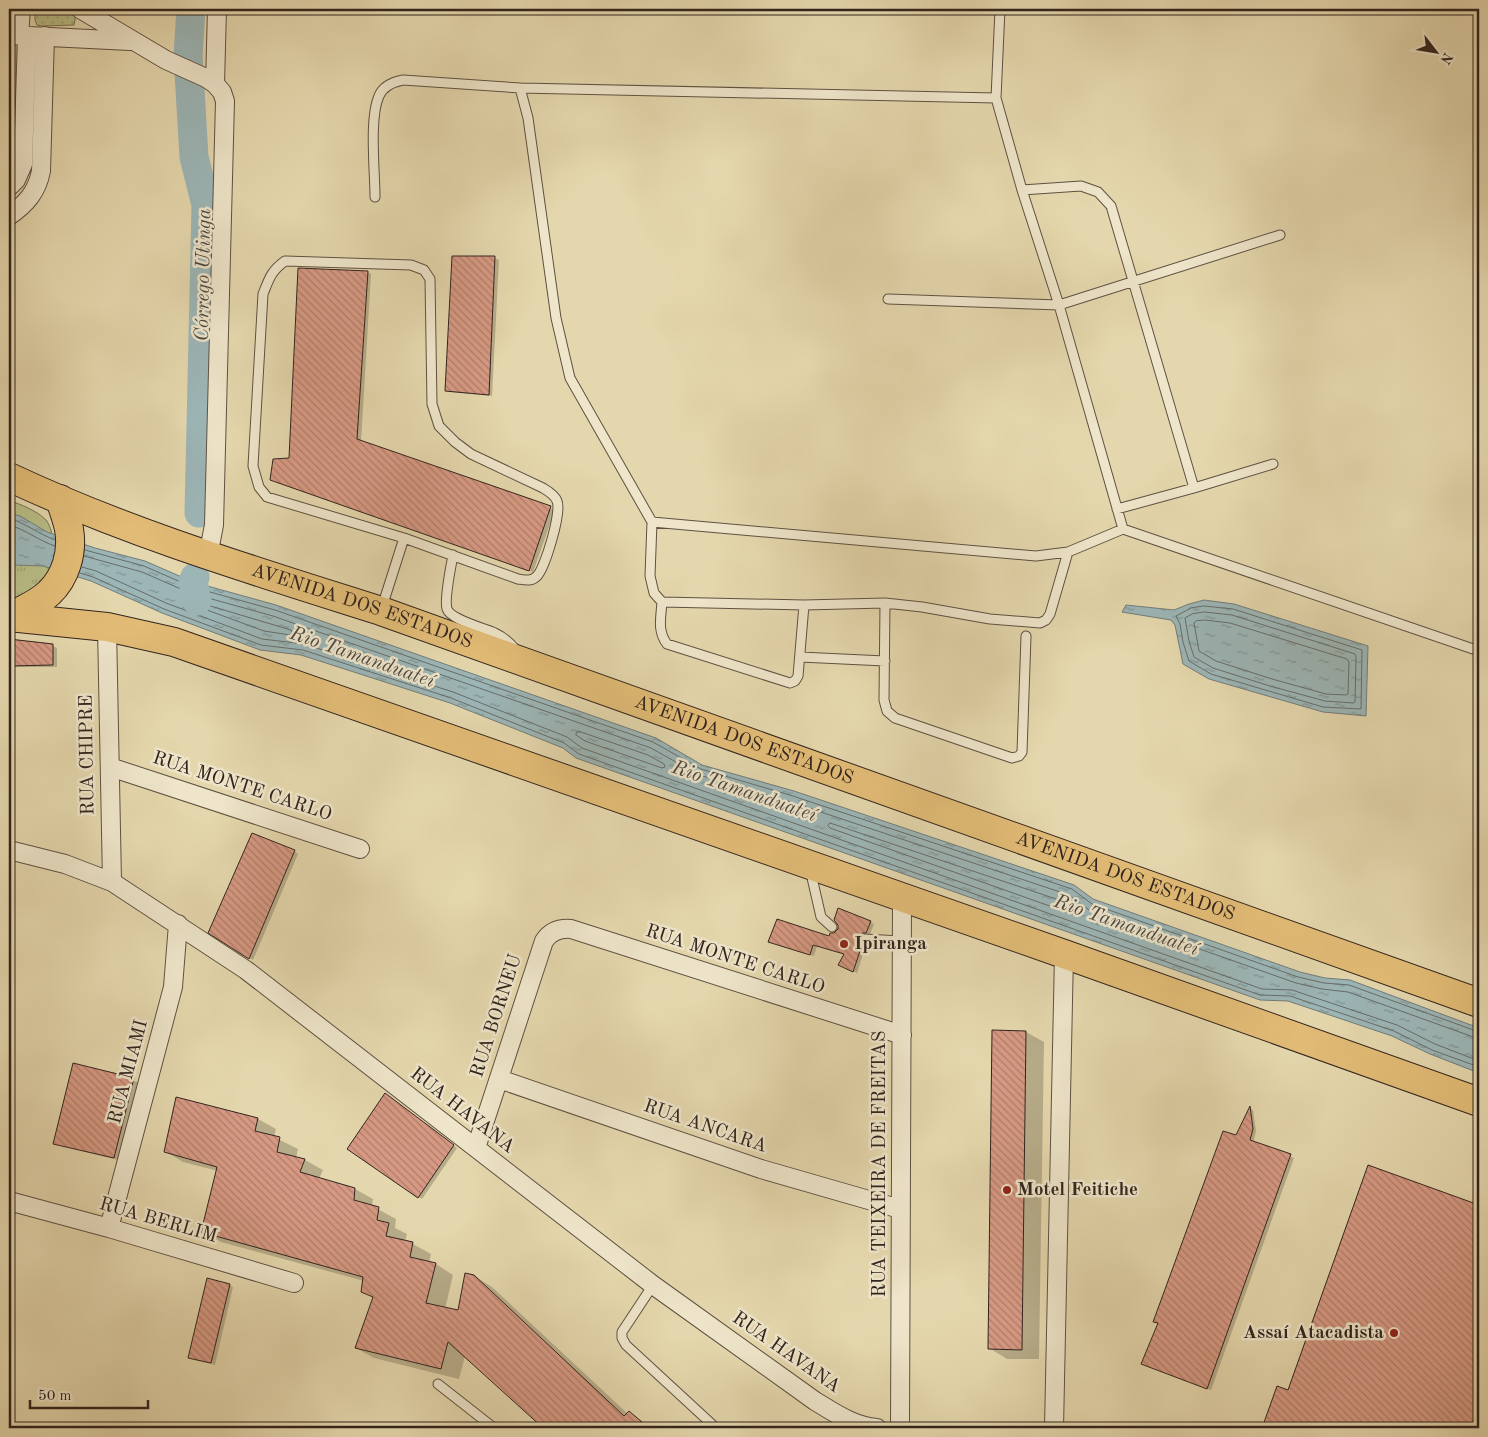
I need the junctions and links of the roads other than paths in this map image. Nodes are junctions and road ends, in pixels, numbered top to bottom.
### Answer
1 (21, 9) edge
2 (80, 9) edge
3 (217, 9) edge
4 (1000, 9) edge
5 (18, 35) edge
6 (45, 36) junction
7 (133, 41) junction
8 (216, 84) junction
9 (520, 88) junction
10 (996, 98) junction
11 (9, 187) edge
12 (1022, 190) junction
13 (375, 197) dead end
14 (9, 216) edge
15 (1280, 235) dead end
16 (1132, 282) junction
17 (888, 299) dead end
18 (1059, 305) junction
19 (1273, 464) dead end
20 (9, 477) edge
21 (1194, 488) junction
22 (60, 499) junction
23 (1117, 509) junction
24 (652, 522) junction
25 (1123, 529) junction
26 (404, 538) junction
27 (210, 545) junction
28 (1068, 552) junction
29 (453, 555) junction
30 (662, 602) junction
31 (885, 603) junction
32 (804, 605) junction
33 (380, 611) junction
34 (9, 617) edge
35 (107, 627) junction
36 (1026, 636) dead end
37 (1479, 651) edge
38 (800, 656) junction
39 (885, 661) junction
40 (528, 663) junction
41 (110, 766) junction
42 (360, 849) dead end
43 (9, 850) edge
44 (810, 866) junction
45 (112, 882) junction
46 (902, 899) junction
47 (178, 924) junction
48 (832, 927) dead end
49 (556, 931) joint
50 (864, 940) dead end
51 (901, 941) junction
52 (1064, 954) junction
53 (1479, 1003) edge
54 (902, 1035) junction
55 (499, 1079) junction
56 (1479, 1102) edge
57 (476, 1148) junction
58 (9, 1201) edge
59 (900, 1209) junction
60 (109, 1228) junction
61 (294, 1283) dead end
62 (653, 1285) junction
63 (438, 1384) dead end
64 (494, 1428) edge
65 (716, 1428) edge
66 (876, 1428) edge
67 (900, 1428) edge
68 (1054, 1428) edge

1 - 5 street
2 - 7 street
3 - 8 street
4 - 10 lane
5 - 6 street
5 - 11 street
6 - 7 street
6 - 14 street
7 - 8 street
8 - 27 street
9 - 10 lane
9 - 13 lane
9 - 24 lane
10 - 12 lane
12 - 16 lane
12 - 18 lane
15 - 16 lane
16 - 18 lane
16 - 21 lane
17 - 18 lane
18 - 23 lane
19 - 21 lane
20 - 22 highway, AVENIDA DOS ESTADOS
21 - 23 lane
22 - 27 highway, AVENIDA DOS ESTADOS
22 - 34 highway
23 - 25 lane
24 - 28 lane
24 - 30 lane
25 - 28 lane
25 - 37 lane
26 - 29 lane
26 - 29 lane
26 - 33 lane
27 - 33 highway, AVENIDA DOS ESTADOS
28 - 31 lane
29 - 40 lane
30 - 32 lane
30 - 38 lane
31 - 32 lane
31 - 39 lane
32 - 38 lane
33 - 40 highway, AVENIDA DOS ESTADOS
34 - 35 highway
35 - 41 street, RUA CHIPRE
35 - 44 highway
36 - 39 lane
38 - 39 lane
40 - 53 highway, AVENIDA DOS ESTADOS
41 - 42 street, RUA MONTE CARLO
41 - 45 street, RUA CHIPRE
43 - 45 street, RUA HAVANA
44 - 46 highway
44 - 48 lane
45 - 47 street, RUA HAVANA
46 - 51 street, RUA TEIXEIRA DE FREITAS
46 - 52 highway
47 - 57 street, RUA HAVANA
47 - 60 street, RUA MIAMI
49 - 54 street, RUA MONTE CARLO
49 - 55 street, RUA BORNEU
50 - 51 lane
51 - 54 street, RUA TEIXEIRA DE FREITAS
52 - 56 highway
52 - 68 street
54 - 59 street, RUA TEIXEIRA DE FREITAS
55 - 57 street, RUA BORNEU
55 - 59 street, RUA ANCARA
57 - 62 street, RUA HAVANA
58 - 60 street, RUA BERLIM
59 - 67 street, RUA TEIXEIRA DE FREITAS
60 - 61 street, RUA BERLIM
62 - 65 lane
62 - 66 street, RUA HAVANA
63 - 64 lane

